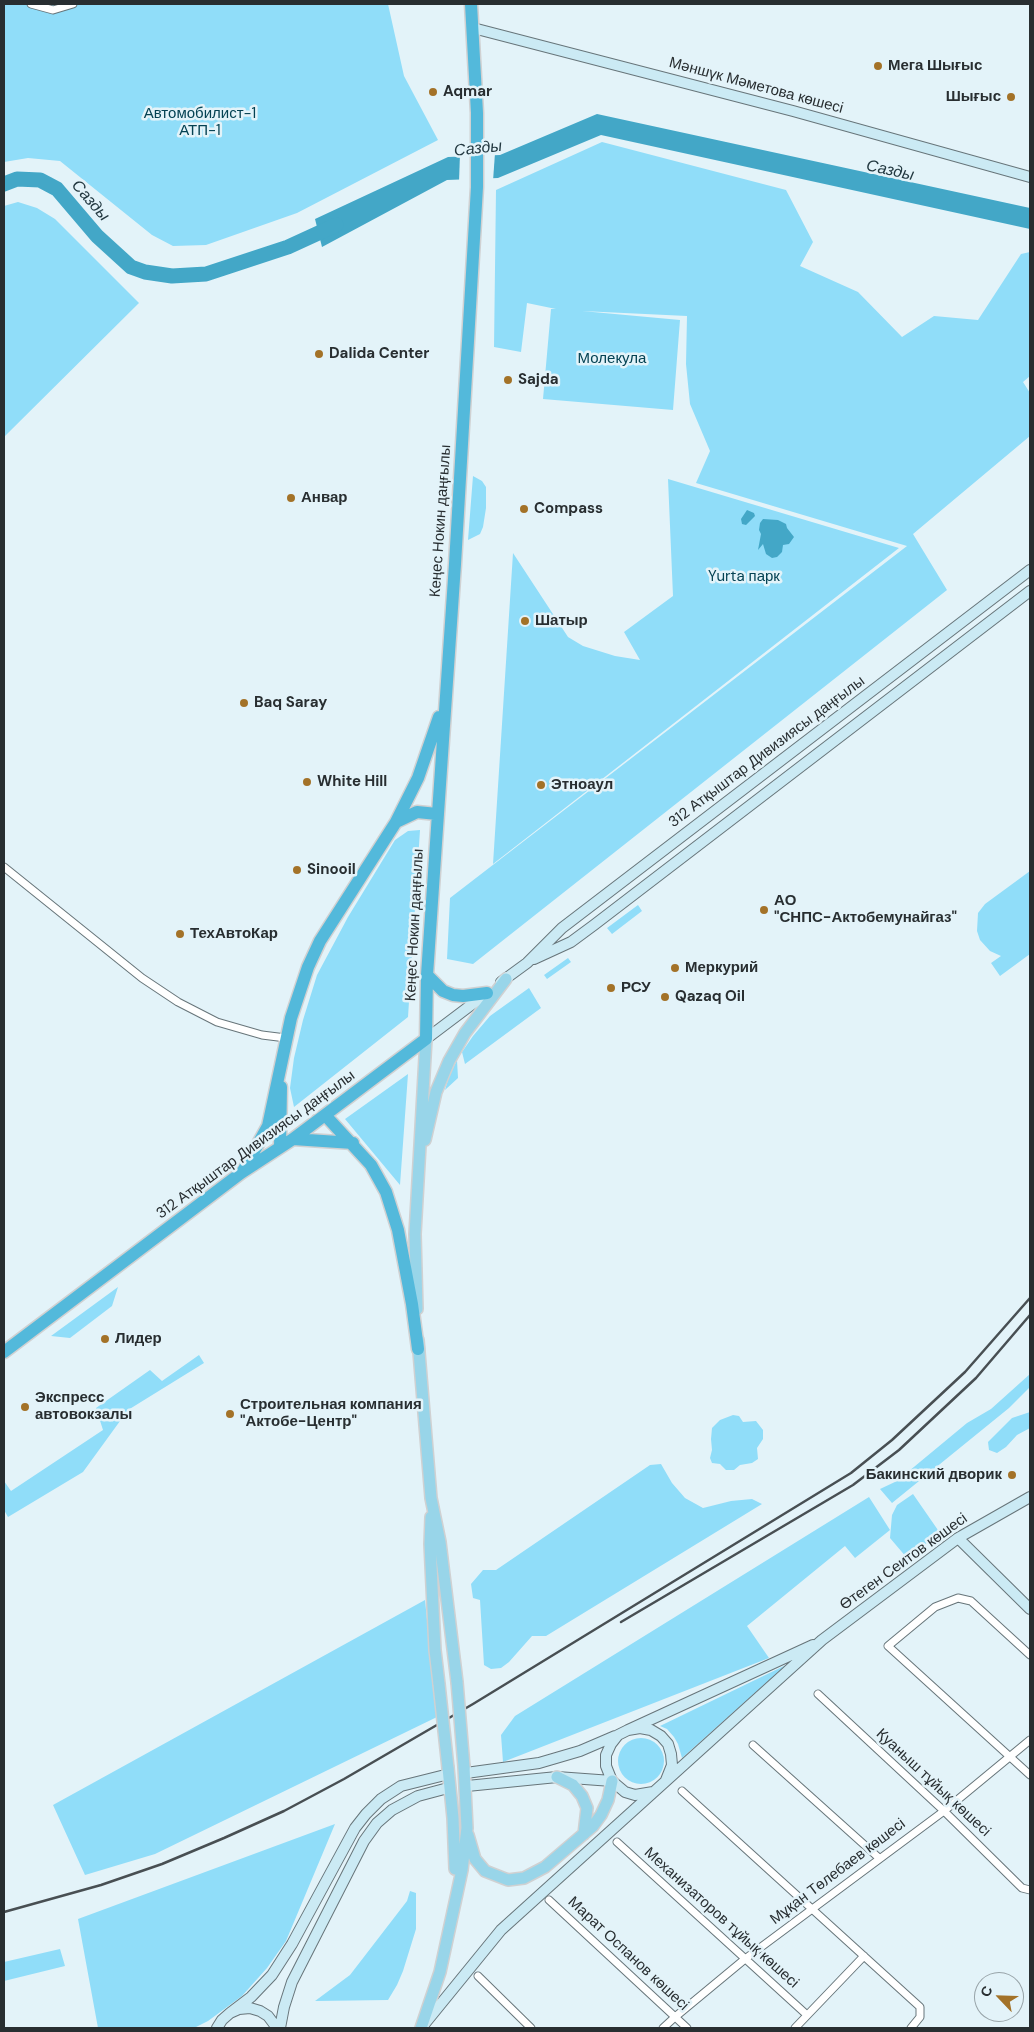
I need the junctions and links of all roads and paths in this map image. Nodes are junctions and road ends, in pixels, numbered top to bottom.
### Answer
1 (31, 4) edge
2 (74, 4) edge
3 (471, 4) edge
4 (473, 28) junction
5 (1030, 177) edge
6 (1030, 570) edge
7 (1030, 591) edge
8 (446, 691) junction
9 (437, 814) junction
10 (710, 816) junction
11 (396, 822) junction
12 (720, 829) junction
13 (4, 867) edge
14 (628, 878) junction
15 (638, 891) junction
16 (527, 963) junction
17 (427, 975) junction
18 (506, 979) junction
19 (487, 993) junction
20 (286, 1038) junction
21 (426, 1039) junction
22 (280, 1071) junction
23 (325, 1115) junction
24 (293, 1139) junction
25 (353, 1143) junction
26 (280, 1147) junction
27 (241, 1174) junction
28 (417, 1181) junction
29 (418, 1349) junction
30 (4, 1352) edge
31 (1030, 1497) edge
32 (431, 1498) junction
33 (958, 1538) junction
34 (1030, 1608) edge
35 (822, 1640) junction
36 (1030, 1655) edge
37 (818, 1694) dead end
38 (628, 1730) junction
39 (618, 1735) junction
40 (1030, 1740) edge
41 (753, 1744) dead end
42 (1010, 1757) junction
43 (465, 1770) junction
44 (447, 1771) junction
45 (1030, 1775) edge
46 (557, 1777) junction
47 (612, 1782) junction
48 (467, 1786) dead end
49 (660, 1787) junction
50 (448, 1788) dead end
51 (682, 1791) dead end
52 (944, 1811) junction
53 (467, 1828) junction
54 (584, 1834) junction
55 (617, 1842) dead end
56 (879, 1858) junction
57 (1030, 1890) edge
58 (549, 1900) dead end
59 (813, 1908) junction
60 (454, 1911) junction
61 (864, 1956) junction
62 (745, 1958) junction
63 (478, 1976) dead end
64 (807, 2015) junction
65 (674, 2016) junction
66 (223, 2020) edge
67 (209, 2028) edge
68 (279, 2028) edge
69 (422, 2028) edge
70 (531, 2028) edge
71 (663, 2028) edge
72 (687, 2028) edge
73 (795, 2028) edge
74 (911, 2028) edge

1 - 2 street
3 - 4 highway, Кеңес Нокин даңғылы
4 - 5 main road, Мәншүк Мәметова көшесі
4 - 8 highway, Кеңес Нокин даңғылы
6 - 10 main road, 312 Атқыштар Дивизиясы даңғылы
7 - 12 main road, 312 Атқыштар Дивизиясы даңғылы
8 - 9 highway, Кеңес Нокин даңғылы
8 - 11 highway
9 - 11 highway
9 - 17 highway, Кеңес Нокин даңғылы
10 - 12 main road
10 - 14 main road, 312 Атқыштар Дивизиясы даңғылы
11 - 20 highway
12 - 15 main road, 312 Атқыштар Дивизиясы даңғылы
13 - 20 street
14 - 15 main road
14 - 16 main road, 312 Атқыштар Дивизиясы даңғылы
15 - 16 main road, 312 Атқыштар Дивизиясы даңғылы
16 - 18 main road, 312 Атқыштар Дивизиясы даңғылы
17 - 19 highway
17 - 21 highway, Кеңес Нокин даңғылы
18 - 19 main road, 312 Атқыштар Дивизиясы даңғылы
18 - 28 main road
19 - 21 main road, 312 Атқыштар Дивизиясы даңғылы
20 - 22 highway
21 - 23 highway, 312 Атқыштар Дивизиясы даңғылы
21 - 28 main road
22 - 26 highway
22 - 27 highway
23 - 24 highway, 312 Атқыштар Дивизиясы даңғылы
23 - 25 highway
24 - 25 highway
24 - 26 highway, 312 Атқыштар Дивизиясы даңғылы
25 - 29 highway
26 - 27 highway, 312 Атқыштар Дивизиясы даңғылы
27 - 30 highway, 312 Атқыштар Дивизиясы даңғылы
28 - 29 main road
29 - 32 main road
31 - 33 main road, Өтеген Сеитов көшесі
32 - 43 main road, bridge
32 - 44 main road, bridge
33 - 34 main road
33 - 35 main road, Өтеген Сеитов көшесі
35 - 38 main road
35 - 49 main road
36 - 42 street
37 - 52 street, Қуаныш тұйық көшесі
38 - 39 main road
38 - 49 main road
39 - 43 main road
39 - 47 main road
40 - 42 street, Мұқан Төлебаев көшесі
41 - 56 street
42 - 45 street
42 - 52 street, Мұқан Төлебаев көшесі
43 - 53 main road
44 - 60 main road
44 - 66 main road
46 - 47 main road
46 - 48 main road
46 - 54 main road
47 - 49 main road
47 - 54 main road
49 - 69 main road
50 - 68 main road
51 - 59 street
52 - 56 street, Мұқан Төлебаев көшесі
52 - 57 street, Қуаныш тұйық көшесі
53 - 54 main road
53 - 60 main road
55 - 62 street, Механизаторов тұйық көшесі
56 - 59 street, Мұқан Төлебаев көшесі
58 - 65 street, Марат Оспанов көшесі
59 - 61 street
59 - 62 street, Мұқан Төлебаев көшесі
60 - 69 main road
61 - 64 street
61 - 74 street
62 - 64 street, Механизаторов тұйық көшесі
62 - 65 street, Мұқан Төлебаев көшесі
63 - 70 street
64 - 73 street
65 - 71 street, Мұқан Төлебаев көшесі
65 - 72 street, Марат Оспанов көшесі
66 - 67 main road
66 - 68 main road

